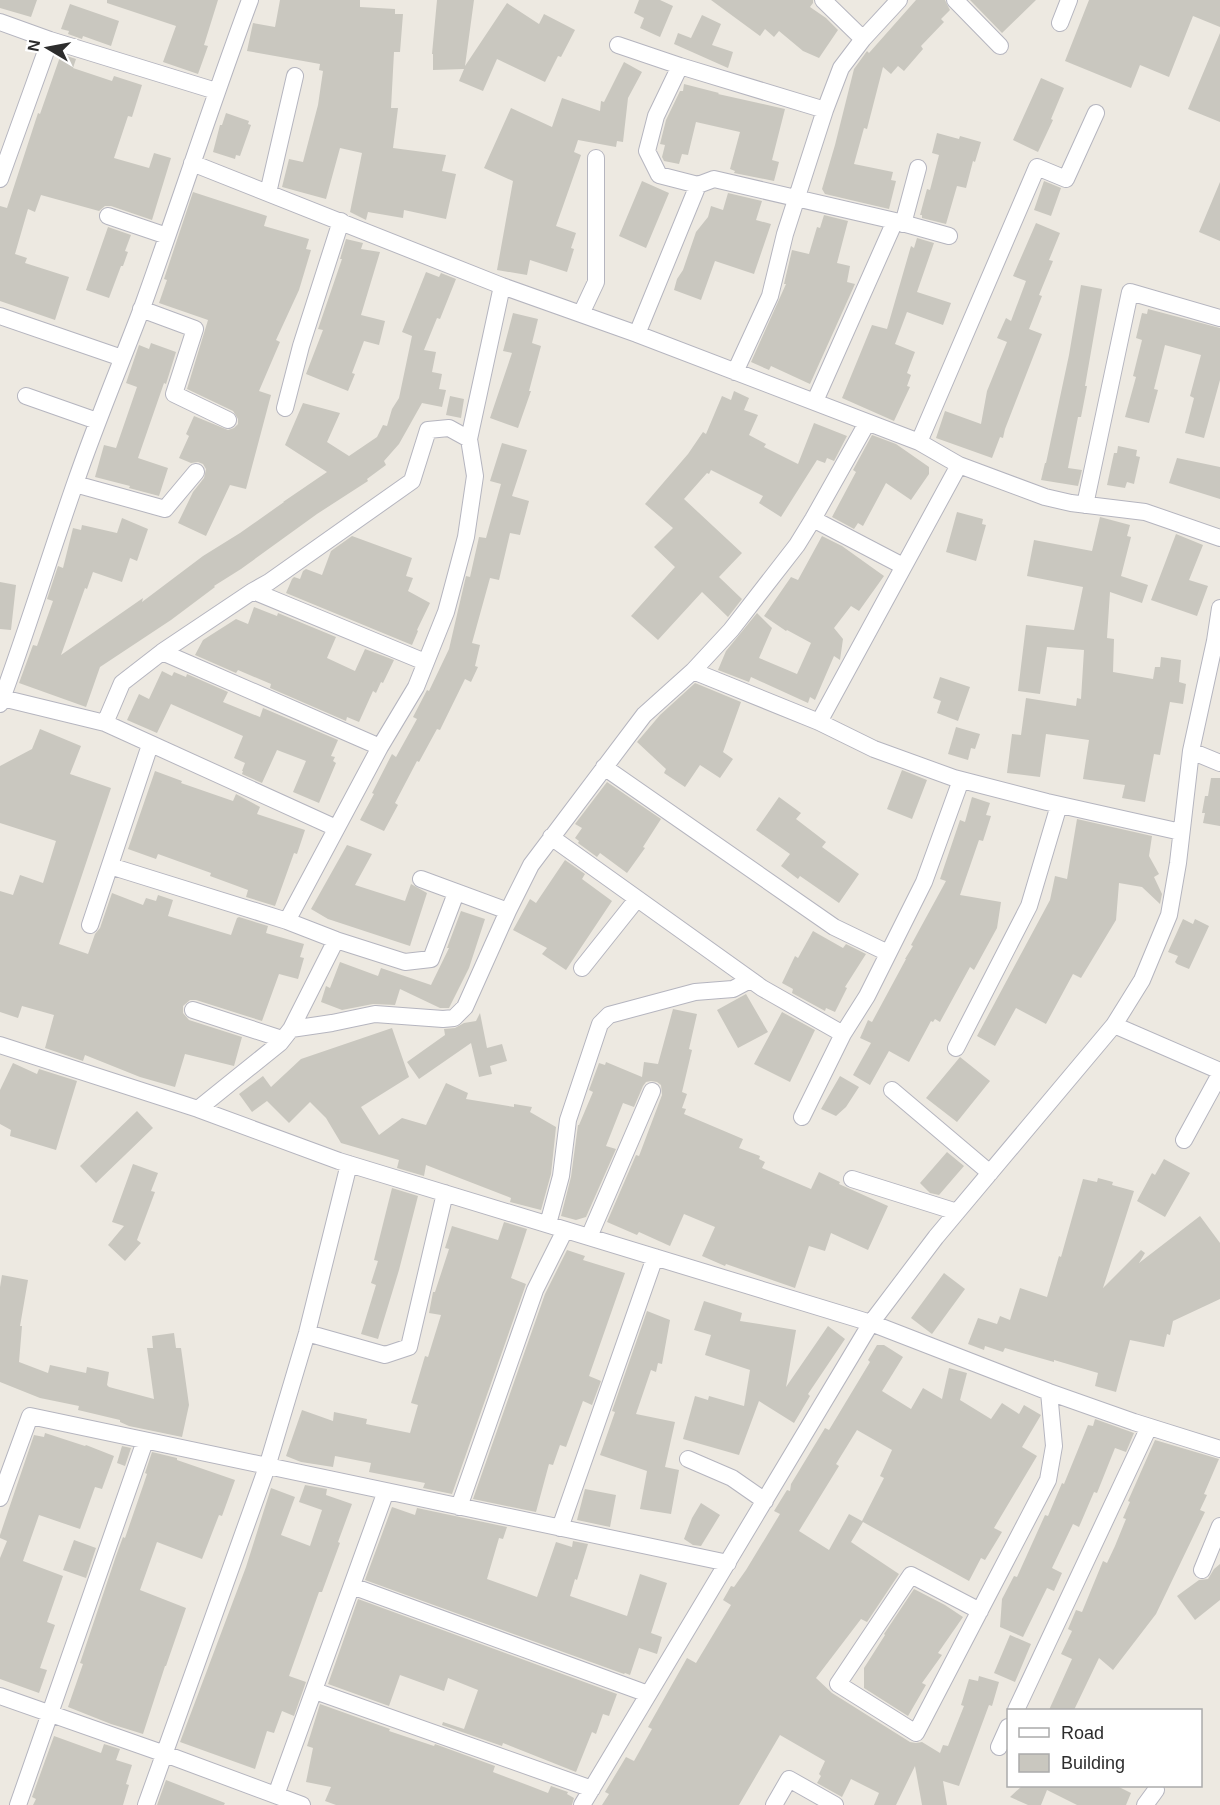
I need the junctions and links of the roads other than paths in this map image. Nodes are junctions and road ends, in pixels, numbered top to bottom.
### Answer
1 (250, 0) edge
2 (823, 0) edge
3 (899, 0) edge
4 (955, 0) edge
5 (1069, 0) edge
6 (0, 22) edge
7 (1060, 23) dead end
8 (863, 39) junction
9 (50, 40) junction
10 (618, 45) dead end
11 (1000, 46) dead end
12 (680, 66) junction
13 (296, 76) dead end
14 (216, 91) junction
15 (825, 110) junction
16 (1096, 113) dead end
17 (596, 158) dead end
18 (192, 163) junction
19 (918, 168) dead end
20 (0, 179) edge
21 (698, 185) junction
22 (268, 193) junction
23 (797, 198) junction
24 (108, 216) dead end
25 (341, 221) junction
26 (899, 223) junction
27 (167, 236) junction
28 (949, 236) dead end
29 (502, 286) junction
30 (141, 309) junction
31 (581, 314) junction
32 (0, 316) edge
33 (1220, 318) edge
34 (637, 334) junction
35 (122, 358) junction
36 (735, 372) junction
37 (26, 396) dead end
38 (815, 401) junction
39 (285, 408) dead end
40 (228, 420) dead end
41 (97, 421) junction
42 (867, 423) junction
43 (469, 439) junction
44 (919, 442) junction
45 (958, 465) junction
46 (196, 472) dead end
47 (75, 484) junction
48 (1085, 505) junction
49 (813, 519) junction
50 (1220, 538) edge
51 (903, 566) junction
52 (253, 591) junction
53 (1220, 608) edge
54 (162, 652) junction
55 (425, 662) junction
56 (693, 671) junction
57 (1, 701) edge
58 (819, 722) junction
59 (105, 723) junction
60 (150, 745) junction
61 (380, 747) junction
62 (1191, 751) junction
63 (1220, 763) edge
64 (604, 767) junction
65 (961, 780) junction
66 (1059, 805) junction
67 (336, 828) junction
68 (1181, 832) junction
69 (551, 837) junction
70 (110, 866) junction
71 (421, 879) dead end
72 (456, 892) junction
73 (637, 899) junction
74 (508, 911) junction
75 (287, 921) junction
76 (90, 925) dead end
77 (336, 940) junction
78 (888, 953) junction
79 (582, 968) dead end
80 (750, 980) junction
81 (193, 1010) dead end
82 (1114, 1025) junction
83 (286, 1034) junction
84 (843, 1034) junction
85 (0, 1045) edge
86 (956, 1048) dead end
87 (1220, 1072) edge
88 (892, 1090) dead end
89 (652, 1091) dead end
90 (198, 1109) junction
91 (802, 1117) dead end
92 (1184, 1140) dead end
93 (349, 1164) junction
94 (990, 1173) junction
95 (852, 1179) dead end
96 (445, 1193) junction
97 (957, 1212) junction
98 (548, 1224) junction
99 (565, 1230) junction
100 (589, 1237) junction
101 (655, 1257) junction
102 (871, 1323) junction
103 (307, 1333) junction
104 (1049, 1392) junction
105 (1149, 1427) junction
106 (145, 1441) junction
107 (1220, 1449) edge
108 (688, 1459) dead end
109 (267, 1467) junction
110 (386, 1491) junction
111 (0, 1498) edge
112 (765, 1501) junction
113 (459, 1507) junction
114 (1220, 1526) edge
115 (560, 1528) junction
116 (728, 1563) junction
117 (1202, 1570) dead end
118 (352, 1586) junction
119 (980, 1611) junction
120 (315, 1690) junction
121 (648, 1694) junction
122 (0, 1696) edge
123 (1016, 1709) edge
124 (50, 1715) junction
125 (1007, 1729) edge
126 (999, 1748) dead end
127 (165, 1754) junction
128 (592, 1789) junction
129 (1156, 1790) dead end
130 (276, 1795) junction
131 (18, 1805) edge
132 (146, 1805) edge
133 (302, 1805) edge
134 (582, 1805) edge
135 (774, 1805) edge
136 (835, 1805) edge
137 (1145, 1805) edge

1 - 14 street
2 - 8 street
3 - 8 street
4 - 11 street
5 - 7 street
6 - 9 street
8 - 15 street
9 - 14 street
9 - 20 street
10 - 12 street
12 - 15 street
12 - 21 street
13 - 22 street
14 - 18 street
15 - 23 street
16 - 44 street
17 - 31 street
18 - 22 street
18 - 27 street
19 - 26 street
21 - 23 street
21 - 34 street
22 - 25 street
23 - 26 street
23 - 36 street
24 - 27 street
25 - 29 street
25 - 39 street
26 - 28 street
26 - 38 street
27 - 30 street
29 - 31 street
29 - 43 street
30 - 35 street
30 - 40 street
31 - 34 street
32 - 35 street
33 - 48 street
34 - 36 street
35 - 41 street
36 - 38 street
37 - 41 street
38 - 42 street
41 - 47 street
42 - 44 street
42 - 49 street
43 - 52 street
43 - 55 street
44 - 45 street
45 - 48 street
45 - 51 street
46 - 47 street
47 - 57 street
48 - 50 street
49 - 51 street
49 - 56 street
51 - 58 street
52 - 54 street
52 - 55 street
53 - 62 street
54 - 59 street
54 - 61 street
55 - 61 street
56 - 58 street
56 - 64 street
57 - 59 street
58 - 65 street
59 - 60 street
60 - 67 street
60 - 70 street
61 - 67 street
62 - 63 street
62 - 68 street
64 - 69 street
64 - 78 street
65 - 66 street
65 - 78 street
66 - 68 street
66 - 86 street
67 - 75 street
68 - 82 street
69 - 73 street
69 - 74 street
70 - 75 street
70 - 76 street
71 - 72 street
72 - 74 street
72 - 77 street
73 - 79 street
73 - 80 street
74 - 83 street
75 - 77 street
77 - 83 street
78 - 84 street
80 - 84 street
80 - 98 street
81 - 83 street
82 - 87 street
82 - 94 street
83 - 90 street
84 - 91 street
85 - 90 street
87 - 92 street
88 - 94 street
89 - 100 street
90 - 93 street
93 - 96 street
93 - 103 street
94 - 97 street
95 - 97 street
96 - 98 street
96 - 103 street
97 - 102 street
98 - 99 street
99 - 100 street
99 - 113 street
100 - 101 street
101 - 102 street
101 - 115 street
102 - 104 street
102 - 112 street
103 - 109 street
104 - 105 street
104 - 119 street
105 - 107 street
105 - 123 street
106 - 109 street
106 - 111 street
106 - 124 street
108 - 112 street
109 - 110 street
109 - 127 street
110 - 113 street
110 - 118 street
112 - 116 street
113 - 115 street
114 - 117 street
115 - 116 street
116 - 121 street
118 - 120 street
118 - 121 street
119 - 119 street
120 - 128 street
120 - 130 street
121 - 128 street
122 - 124 street
124 - 127 street
124 - 131 street
125 - 126 street
127 - 130 street
127 - 132 street
128 - 134 street
129 - 137 street
130 - 133 street
135 - 136 street

